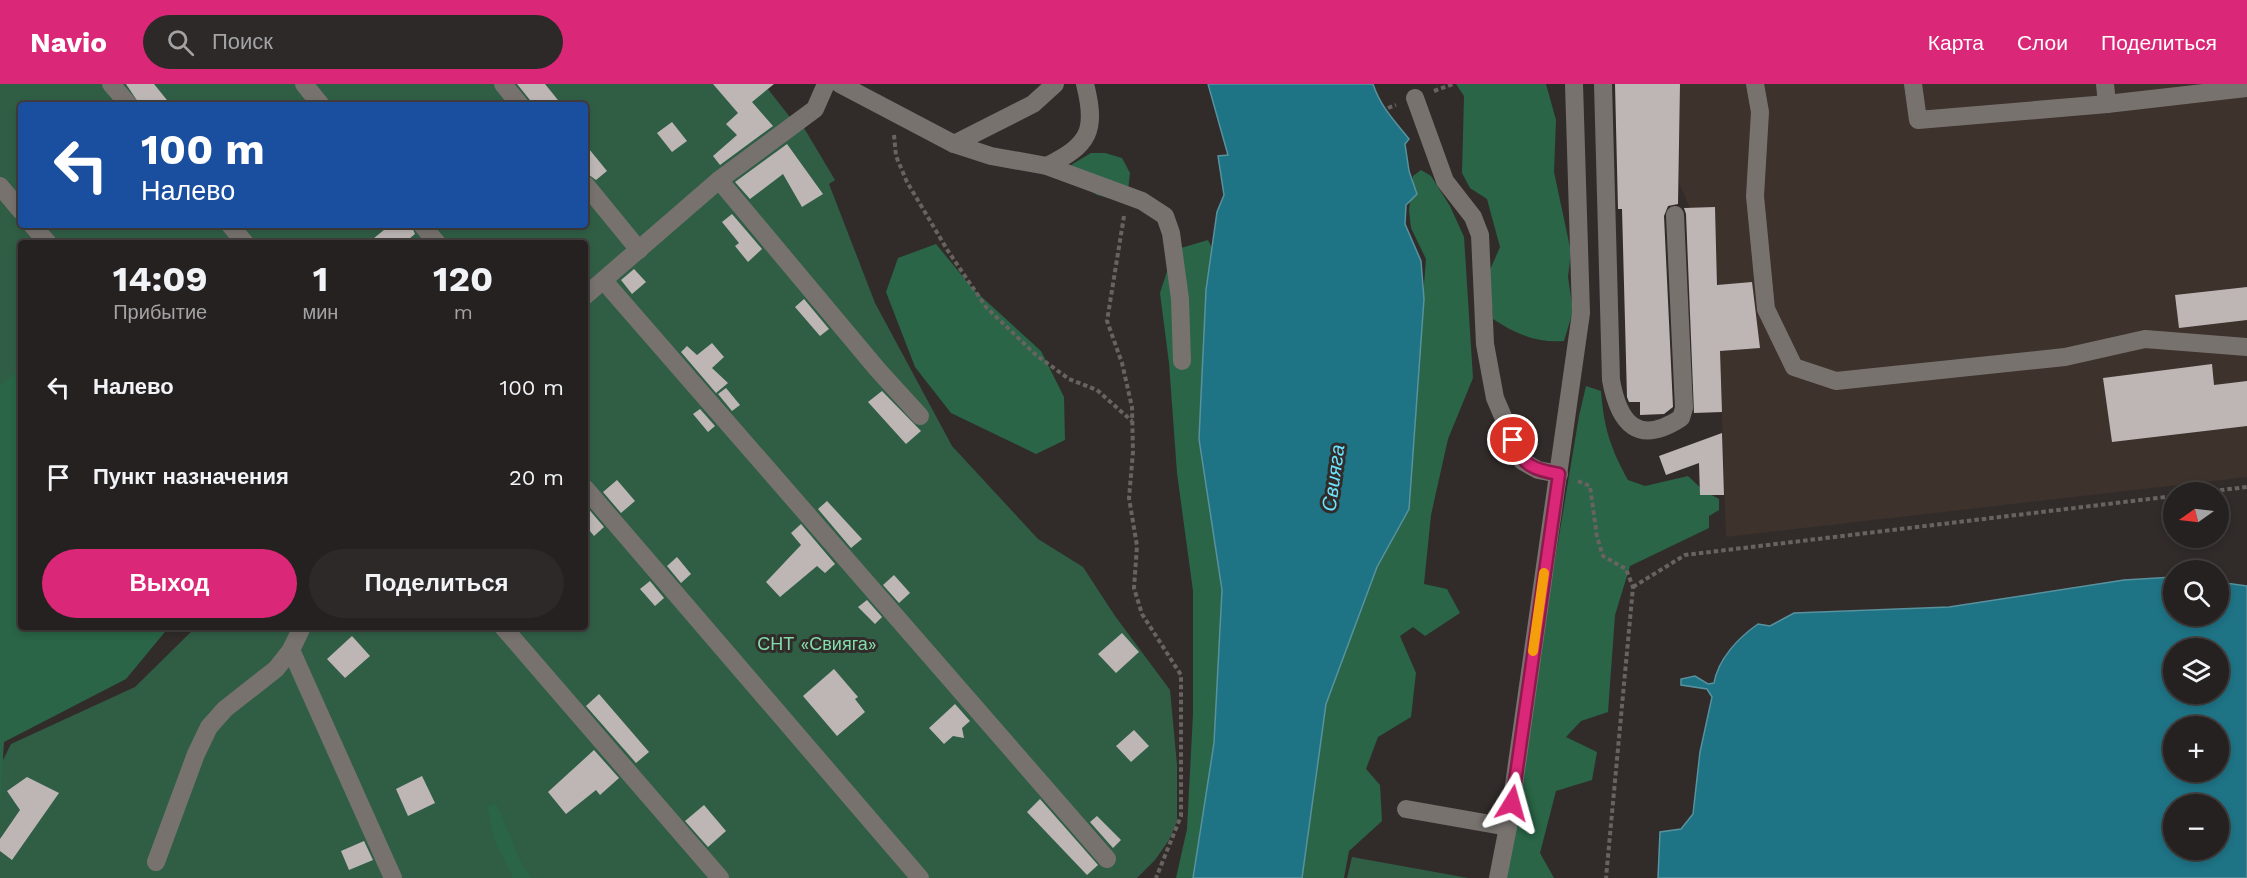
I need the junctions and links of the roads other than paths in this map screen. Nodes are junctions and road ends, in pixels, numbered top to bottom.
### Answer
1 (111, 84) edge
2 (304, 84) edge
3 (503, 84) edge
4 (826, 84) edge
5 (840, 84) edge
6 (1055, 84) edge
7 (1085, 84) edge
8 (1574, 84) edge
9 (1603, 84) edge
10 (1755, 84) edge
11 (1913, 84) edge
12 (2105, 84) edge
13 (2247, 88) edge
14 (1415, 98) dead end
15 (126, 102) edge
16 (319, 102) edge
17 (518, 102) edge
18 (2107, 104) junction
19 (954, 144) junction
20 (1047, 166) junction
21 (718, 180) junction
22 (0, 186) edge
23 (588, 188) edge
24 (18, 208) edge
25 (1675, 215) dead end
26 (35, 228) edge
27 (232, 228) edge
28 (424, 228) edge
29 (45, 240) edge
30 (242, 240) edge
31 (434, 240) edge
32 (639, 250) junction
33 (604, 281) junction
34 (588, 294) edge
35 (2247, 347) edge
36 (1182, 361) dead end
37 (920, 416) dead end
38 (1559, 474) junction
39 (588, 491) edge
40 (301, 630) edge
41 (506, 630) edge
42 (291, 650) junction
43 (1406, 809) dead end
44 (1508, 827) junction
45 (1107, 858) dead end
46 (156, 862) dead end
47 (393, 878) edge
48 (720, 878) edge
49 (920, 878) edge
50 (1498, 878) edge

1 - 15 street
2 - 16 street
3 - 17 street
4 - 21 street
5 - 19 street
6 - 19 street
7 - 20 street
8 - 38 street
9 - 25 street
10 - 35 street
11 - 18 street
12 - 18 street
13 - 18 street
14 - 38 street
19 - 20 street
20 - 36 street
21 - 32 street
21 - 37 street
22 - 24 street
23 - 32 street
26 - 29 street
27 - 30 street
28 - 31 street
32 - 33 street
33 - 34 street
33 - 45 street
38 - 44 street
39 - 49 street
40 - 42 street
41 - 48 street
42 - 46 street
42 - 47 street
43 - 44 street
44 - 50 street

